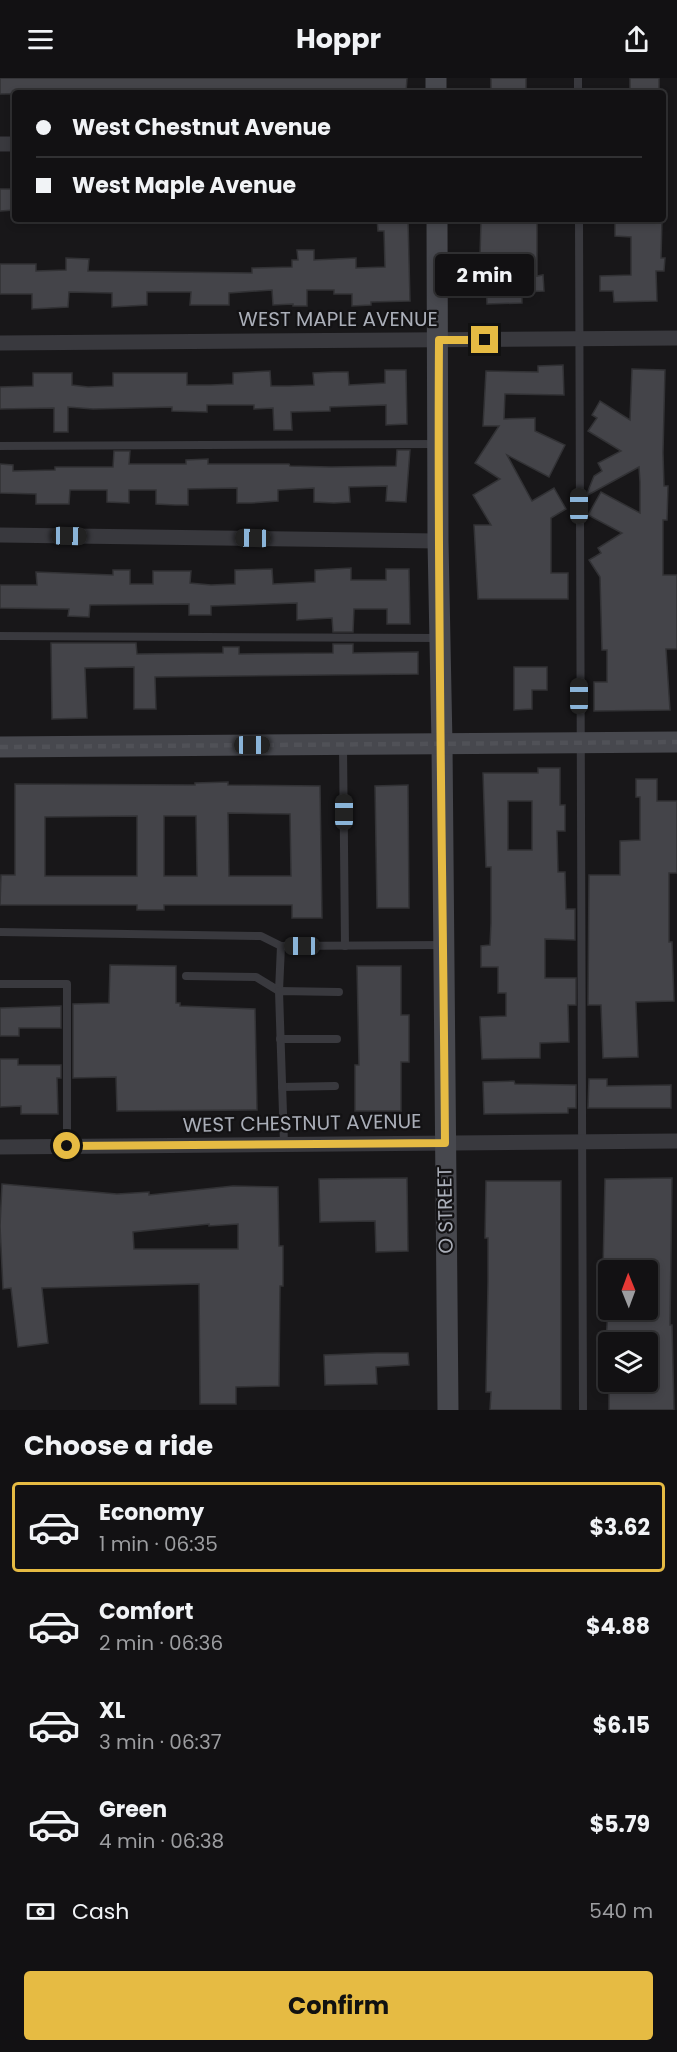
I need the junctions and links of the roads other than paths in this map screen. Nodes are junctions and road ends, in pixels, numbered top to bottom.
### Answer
1 (437, 222) edge
2 (579, 222) edge
3 (677, 338) edge
4 (579, 339) junction
5 (439, 340) junction
6 (0, 343) edge
7 (439, 444) junction
8 (0, 447) edge
9 (0, 535) edge
10 (438, 541) junction
11 (0, 636) edge
12 (440, 638) junction
13 (677, 742) edge
14 (579, 743) junction
15 (442, 744) junction
16 (343, 745) junction
17 (0, 747) edge
18 (0, 932) edge
19 (443, 945) junction
20 (281, 946) junction
21 (345, 946) junction
22 (186, 976) dead end
23 (0, 984) edge
24 (279, 991) junction
25 (339, 992) dead end
26 (280, 1039) junction
27 (337, 1039) dead end
28 (335, 1086) dead end
29 (282, 1088) junction
30 (677, 1141) edge
31 (581, 1142) junction
32 (445, 1143) junction
33 (284, 1144) junction
34 (67, 1146) junction
35 (0, 1147) edge
36 (448, 1410) edge
37 (583, 1410) edge

1 - 5 street, O STREET
2 - 4 lane
3 - 4 street, WEST MAPLE AVENUE
4 - 5 street, WEST MAPLE AVENUE
4 - 14 lane
5 - 6 street, WEST MAPLE AVENUE
5 - 7 street, O STREET
7 - 8 lane
7 - 10 street, O STREET
9 - 10 street
10 - 12 street, O STREET
11 - 12 lane
12 - 15 street, O STREET
13 - 14 street
14 - 15 street
14 - 31 lane
15 - 16 street
15 - 19 street, O STREET
16 - 17 street
16 - 21 lane
18 - 20 lane
19 - 21 lane
19 - 32 street, O STREET
20 - 21 lane
20 - 24 lane
22 - 24 lane
23 - 34 lane
24 - 25 lane
24 - 26 lane
26 - 27 lane
26 - 29 lane
28 - 29 lane
29 - 33 lane
30 - 31 street, WEST CHESTNUT AVENUE
31 - 32 street, WEST CHESTNUT AVENUE
31 - 37 lane
32 - 33 street, WEST CHESTNUT AVENUE
32 - 36 street, O STREET
33 - 34 street, WEST CHESTNUT AVENUE
34 - 35 street, WEST CHESTNUT AVENUE

